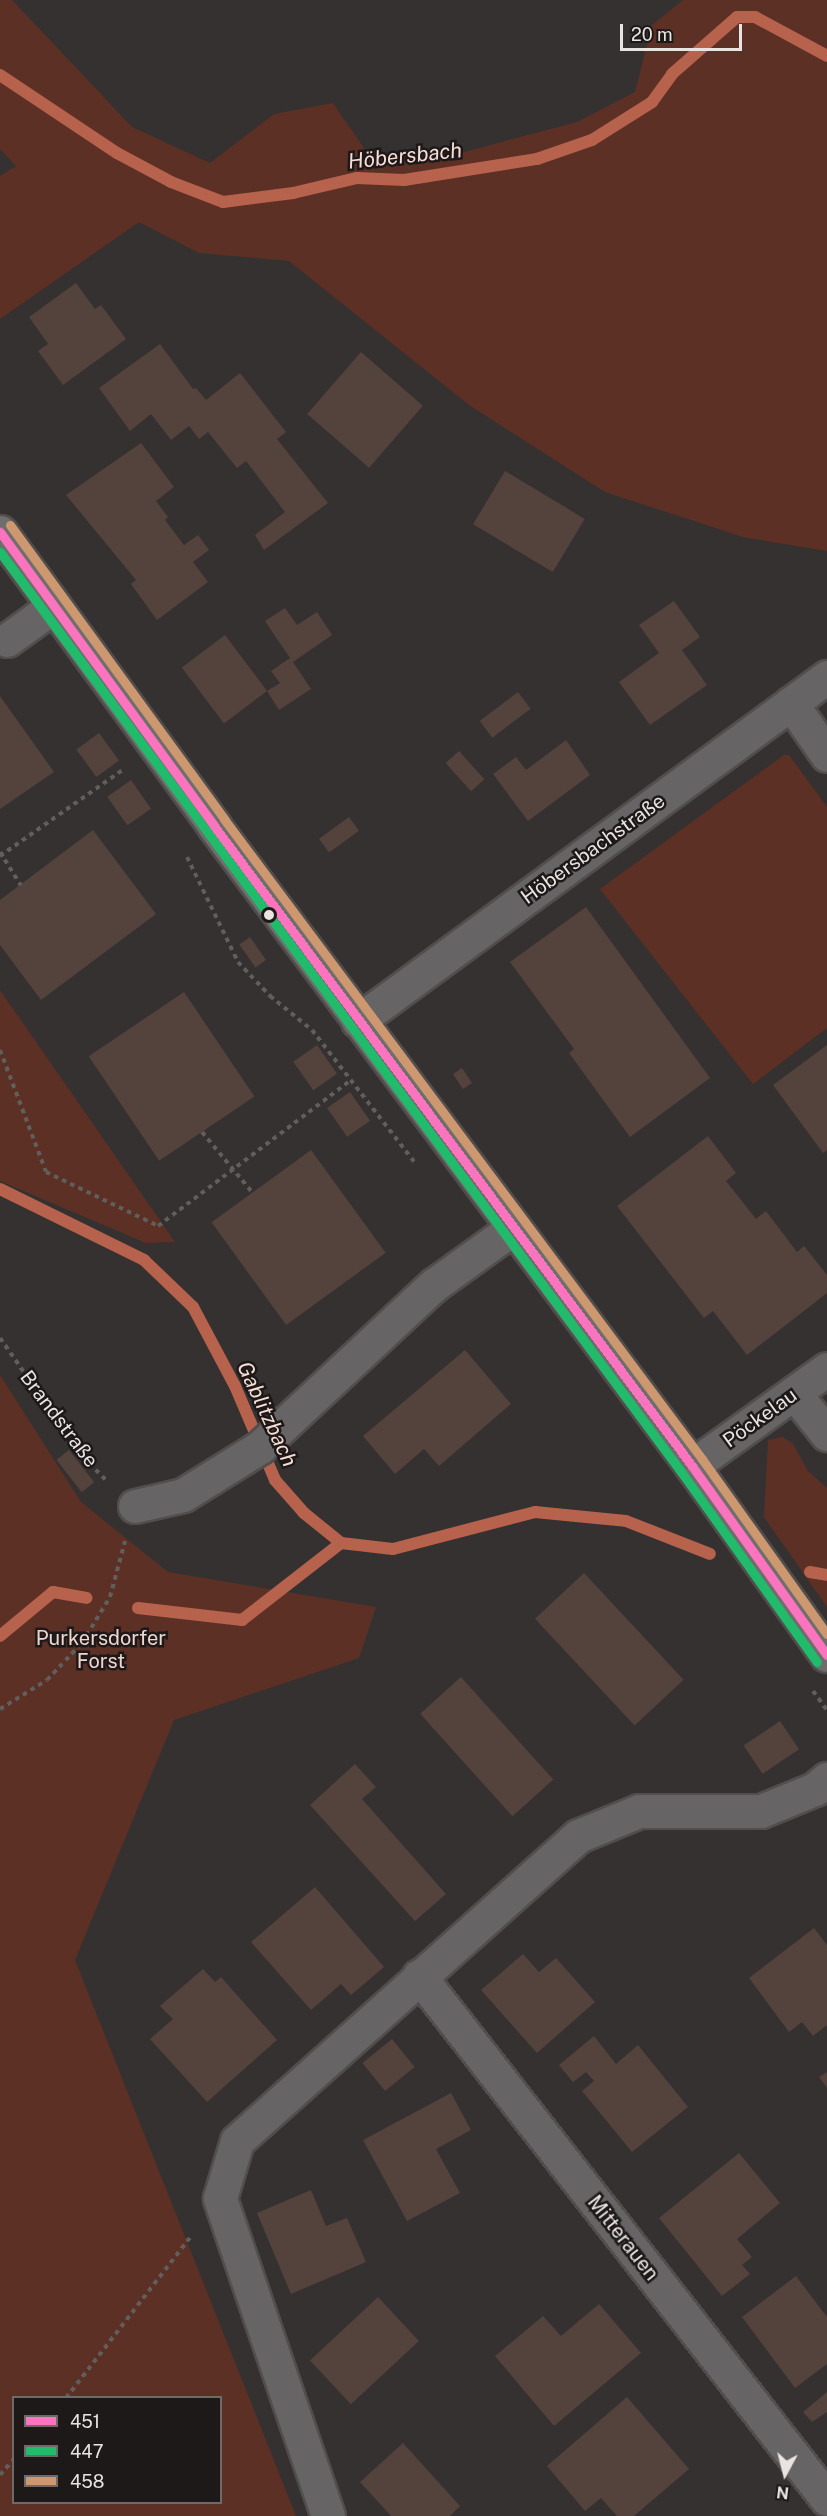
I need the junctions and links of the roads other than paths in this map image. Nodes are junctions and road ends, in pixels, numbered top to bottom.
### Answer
1 (0, 532) edge
2 (54, 606) junction
3 (7, 640) dead end
4 (827, 677) edge
5 (791, 703) junction
6 (827, 755) edge
7 (358, 1021) junction
8 (513, 1228) junction
9 (827, 1369) edge
10 (794, 1393) junction
11 (827, 1434) edge
12 (692, 1466) junction
13 (135, 1506) road end
14 (827, 1655) edge
15 (827, 1779) edge
16 (419, 1976) junction
17 (827, 2499) edge
18 (328, 2516) edge

1 - 2 main road
2 - 3 street
2 - 7 main road
4 - 5 street, Höbersbachstraße
5 - 6 street
5 - 7 street, Höbersbachstraße
7 - 8 main road
8 - 12 main road
8 - 13 street
9 - 10 street, Pöckelau
10 - 11 street
10 - 12 street, Pöckelau
12 - 14 main road
15 - 16 street
16 - 17 street, Mitterauen
16 - 18 street

